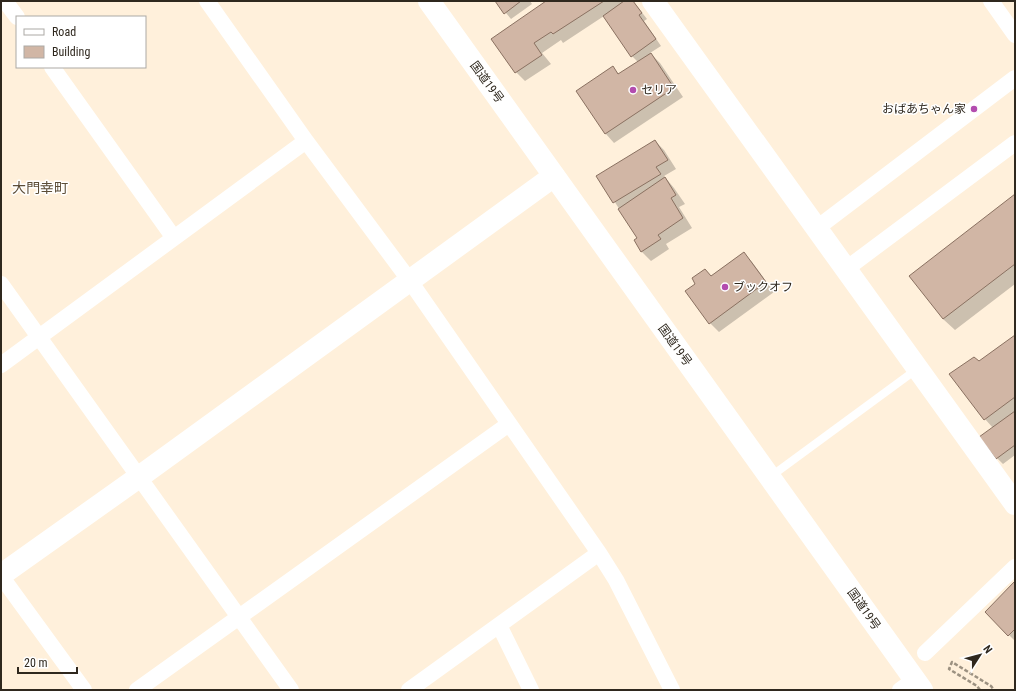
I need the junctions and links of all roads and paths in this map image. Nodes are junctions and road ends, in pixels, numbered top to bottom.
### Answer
1 (5, 1) edge
2 (207, 1) edge
3 (429, 1) edge
4 (653, 1) edge
5 (991, 1) edge
6 (16, 16) edge
7 (1015, 35) edge
8 (53, 68) edge
9 (1015, 78) edge
10 (306, 141) junction
11 (1015, 143) edge
12 (554, 176) junction
13 (817, 228) junction
14 (174, 238) junction
15 (846, 268) junction
16 (410, 281) junction
17 (1, 284) edge
18 (39, 338) junction
19 (1, 365) edge
20 (918, 368) junction
21 (509, 424) junction
22 (139, 477) junction
23 (770, 477) junction
24 (1015, 504) edge
25 (599, 553) junction
26 (1015, 567) edge
27 (1, 575) edge
28 (238, 618) junction
29 (499, 625) junction
30 (925, 653) dead end
31 (910, 682) edge
32 (84, 690) edge
33 (136, 690) edge
34 (291, 690) edge
35 (409, 690) edge
36 (531, 690) edge
37 (672, 690) edge
38 (937, 690) edge
39 (980, 690) edge
40 (994, 690) edge

1 - 6 street
2 - 10 street
3 - 12 main road, 国道19号
4 - 13 main road
5 - 7 street
8 - 14 street
9 - 13 street
10 - 14 street
10 - 16 street
11 - 15 street
12 - 16 main road
12 - 23 main road, 国道19号
13 - 15 main road
14 - 18 street
15 - 20 main road
16 - 21 street
16 - 22 main road
17 - 18 street
18 - 19 street
18 - 22 street
20 - 23 lane
20 - 24 main road
21 - 25 street
21 - 28 street
22 - 27 main road
22 - 28 street
23 - 31 main road, 国道19号
25 - 29 street
25 - 37 street
26 - 30 street
27 - 32 street
28 - 33 street
28 - 34 street
29 - 35 street
29 - 36 street
31 - 38 main road, 国道19号
39 - 40 path

